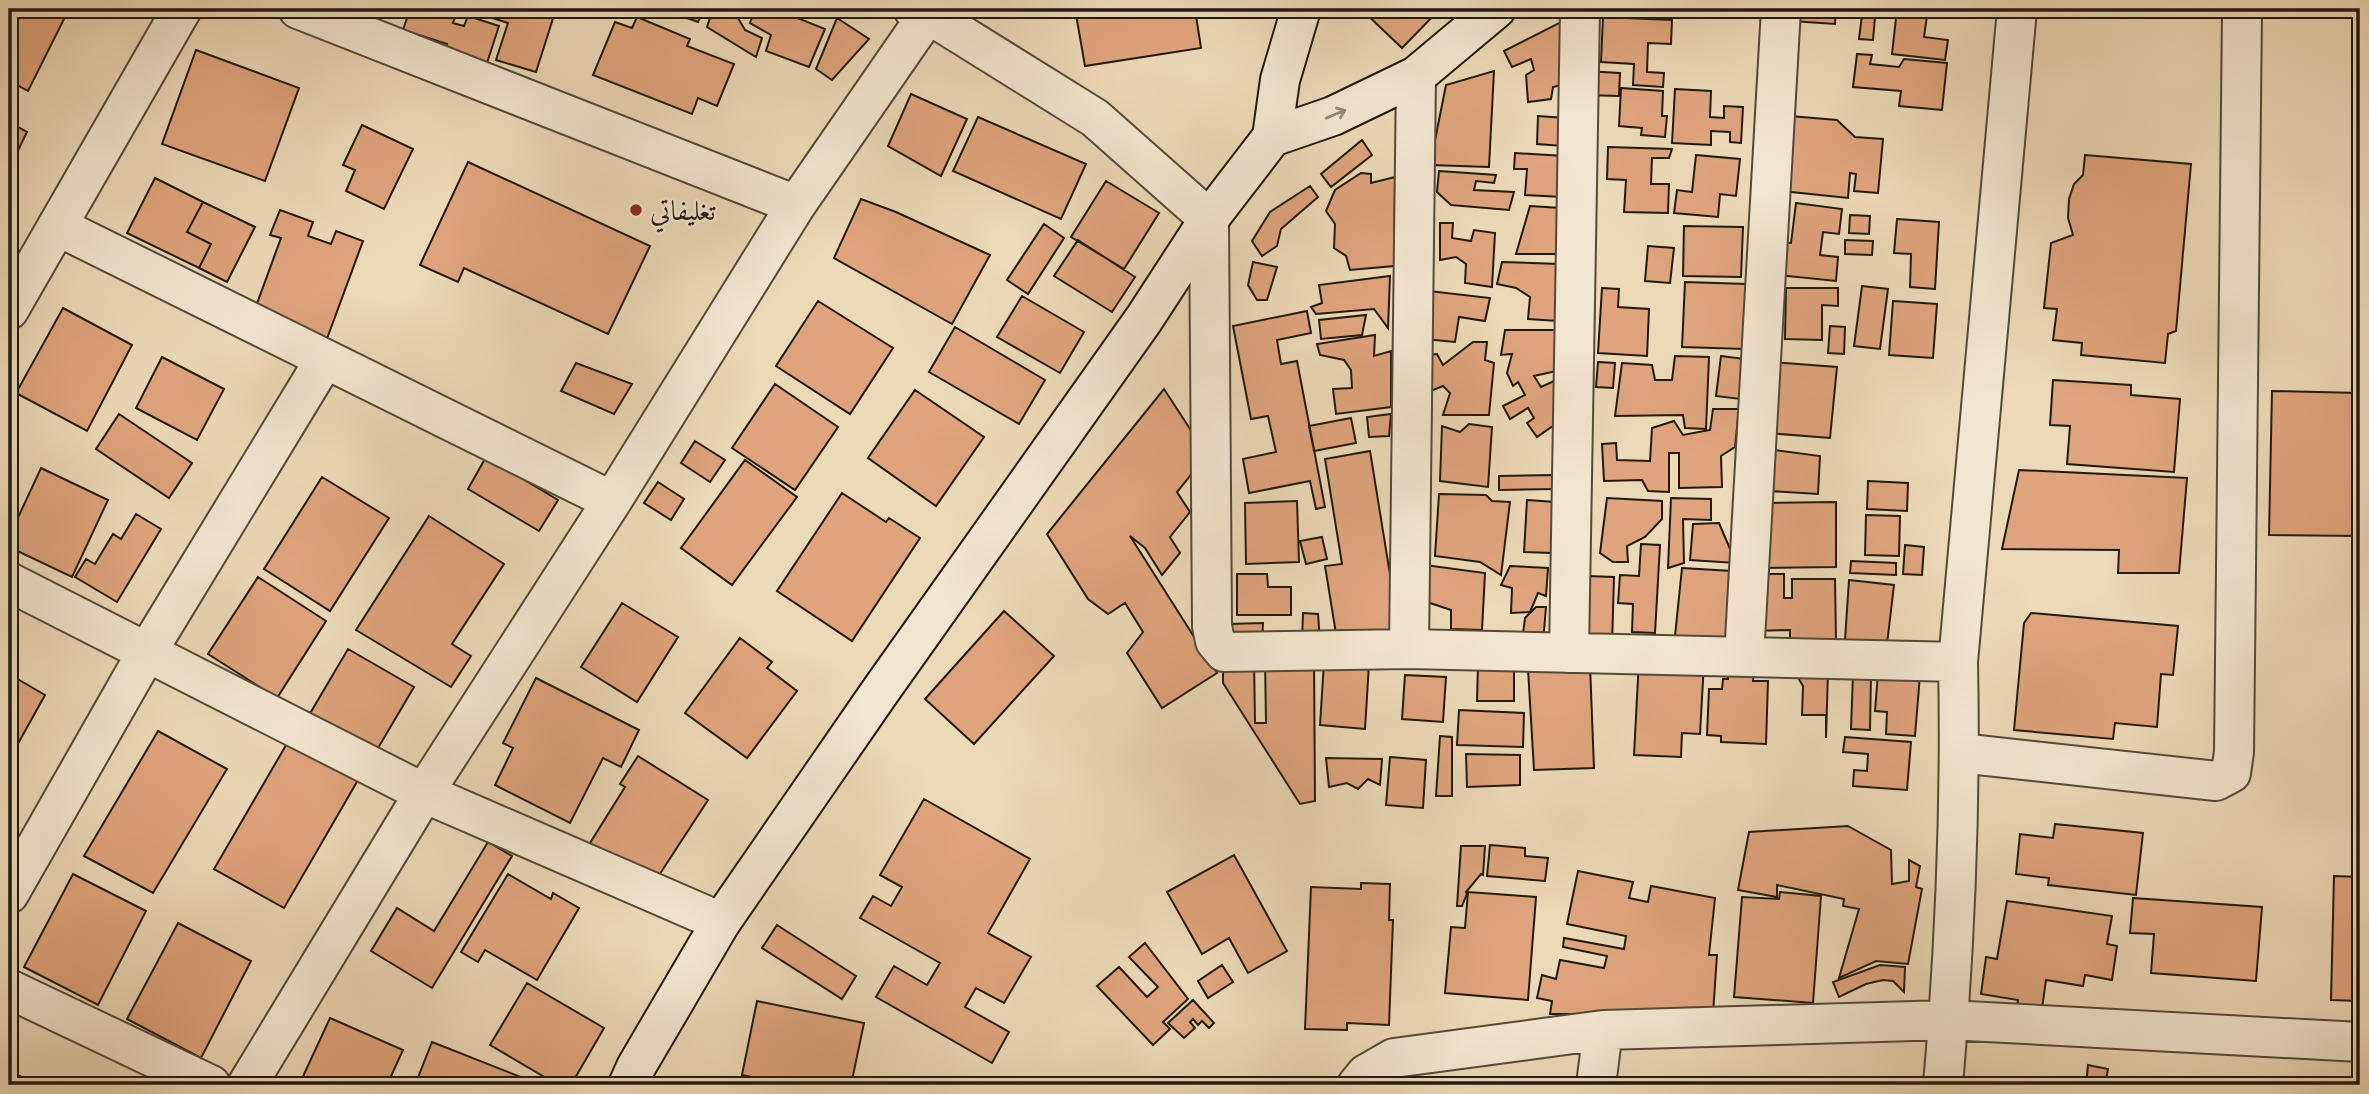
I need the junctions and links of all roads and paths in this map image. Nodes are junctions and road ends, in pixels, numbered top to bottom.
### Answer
1 (182, 9) edge
2 (298, 9) edge
3 (1301, 9) edge
4 (1496, 9) edge
5 (1580, 9) edge
6 (1781, 9) edge
7 (2017, 9) edge
8 (921, 11) edge
9 (2242, 12) dead end
10 (1416, 76) junction
11 (1272, 136) junction
12 (796, 205) junction
13 (1209, 219) junction
14 (57, 226) junction
15 (9, 310) edge
16 (325, 359) junction
17 (612, 501) junction
18 (9, 582) edge
19 (1409, 649) junction
20 (147, 652) junction
21 (1569, 653) junction
22 (1744, 657) junction
23 (1958, 662) junction
24 (1960, 753) junction
25 (425, 793) junction
26 (9, 894) edge
27 (721, 922) junction
28 (9, 989) edge
29 (1948, 1020) junction
30 (1603, 1030) junction
31 (2360, 1042) edge
32 (211, 1085) edge
33 (247, 1085) edge
34 (628, 1085) edge
35 (1357, 1085) edge
36 (1596, 1085) edge
37 (1943, 1085) edge

1 - 14 street
2 - 12 street
3 - 11 street
4 - 10 street
5 - 21 street
6 - 22 street
7 - 23 street
8 - 12 street
8 - 13 street
9 - 24 street
11 -> 10 street
10 - 19 street
11 - 13 street
12 - 17 street
13 - 19 street
13 - 27 street
14 - 15 street
14 - 16 street
16 - 17 street
16 - 20 street
17 - 25 street
18 - 20 street
19 - 21 street
20 - 25 street
20 - 26 street
21 - 22 street
22 - 23 street
23 - 24 street
24 - 29 street
25 - 27 street
25 - 33 street
27 - 34 street
28 - 32 street
29 - 30 street
29 - 31 street
29 - 37 street
30 - 35 street
30 - 36 street

